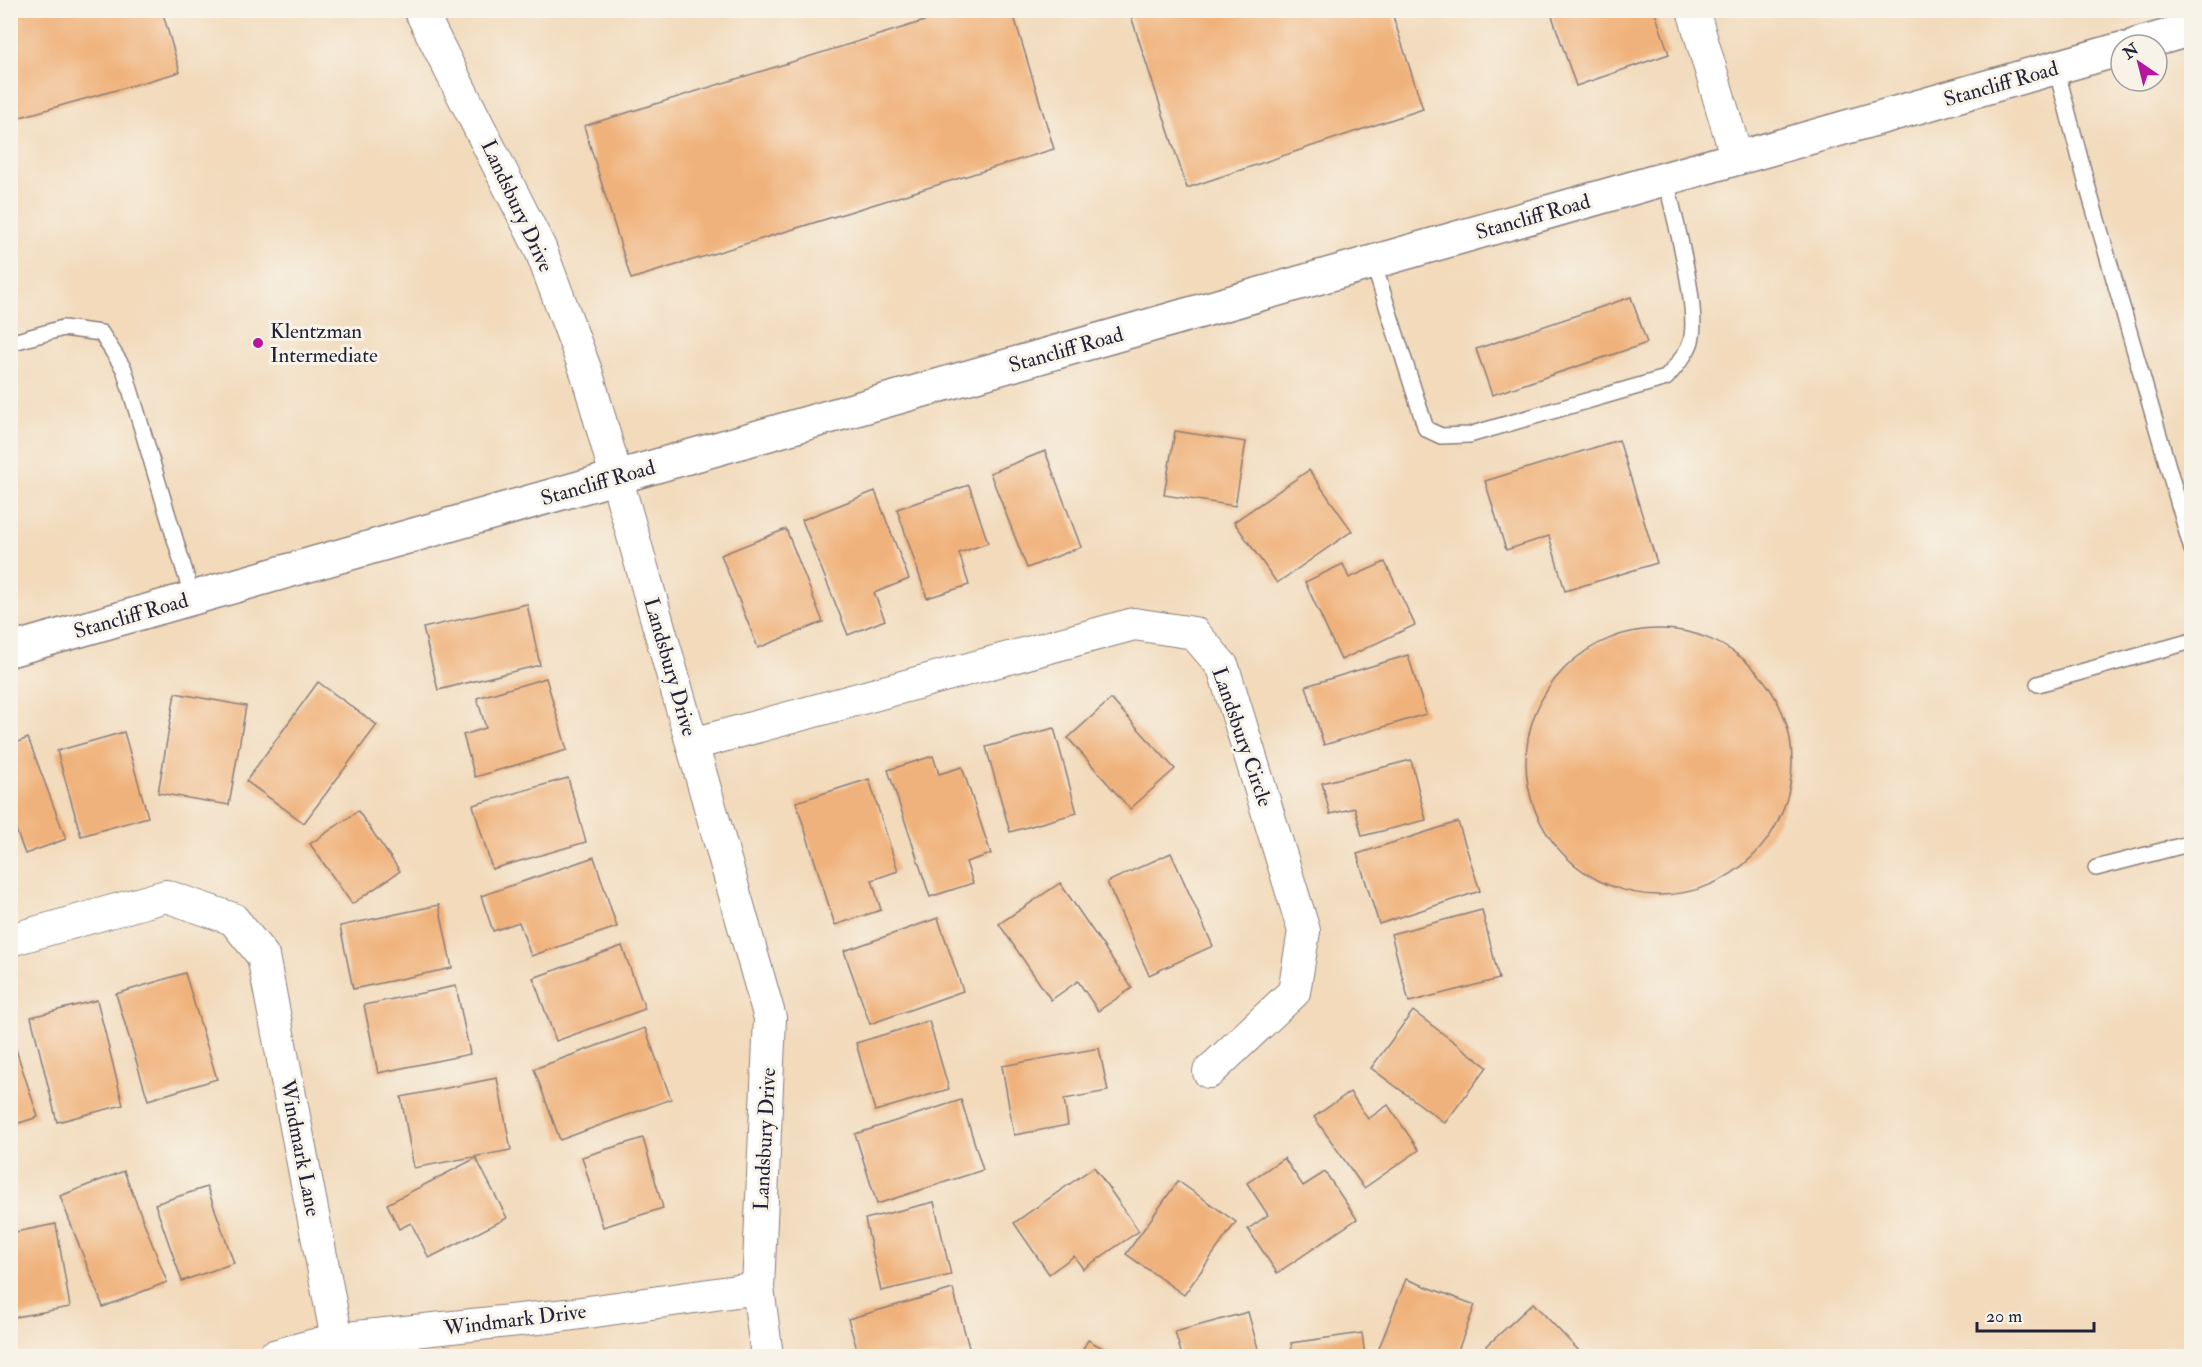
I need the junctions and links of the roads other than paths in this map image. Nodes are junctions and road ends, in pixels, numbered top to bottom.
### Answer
1 (420, 10) edge
2 (1693, 10) edge
3 (2192, 29) edge
4 (2169, 36) edge
5 (2109, 53) edge
6 (2056, 68) junction
7 (1737, 159) junction
8 (1666, 179) junction
9 (1373, 262) junction
10 (10, 343) edge
11 (615, 478) junction
12 (2192, 550) edge
13 (193, 598) junction
14 (2192, 641) edge
15 (10, 650) edge
16 (2038, 684) dead end
17 (693, 744) junction
18 (2192, 843) edge
19 (2096, 868) dead end
20 (10, 940) edge
21 (1209, 1072) dead end
22 (758, 1287) junction
23 (337, 1340) junction
24 (274, 1356) edge
25 (767, 1356) edge

1 - 11 street, Landsbury Drive
2 - 7 street
3 - 4 street
5 - 6 street, Stancliff Road
6 - 7 street, Stancliff Road
6 - 12 lane
7 - 8 street, Stancliff Road
8 - 9 street, Stancliff Road
8 - 9 lane
9 - 11 street, Stancliff Road
10 - 13 lane
11 - 13 street, Stancliff Road
11 - 17 street, Landsbury Drive
13 - 15 street, Stancliff Road
14 - 16 lane
17 - 21 street, Landsbury Circle
17 - 22 street, Landsbury Drive
18 - 19 lane
20 - 23 street, Windmark Lane
22 - 23 street, Windmark Drive
22 - 25 street, Landsbury Drive
23 - 24 street, Windmark Drive

